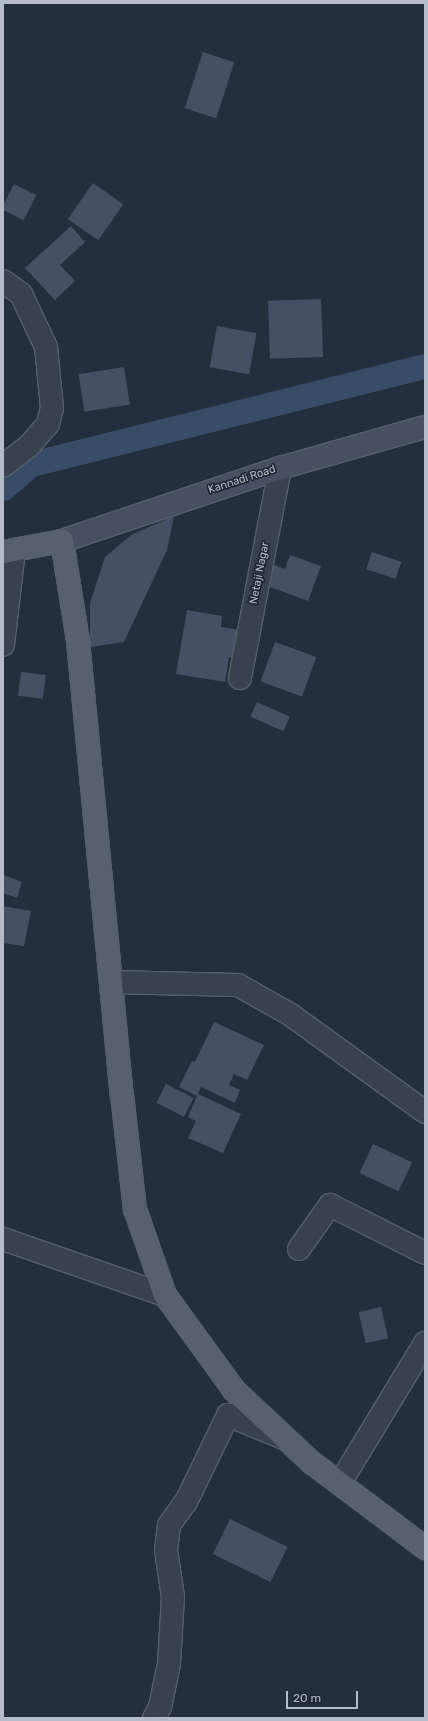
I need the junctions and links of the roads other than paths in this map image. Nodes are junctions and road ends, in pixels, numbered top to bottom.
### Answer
1 (3, 281) edge
2 (425, 427) edge
3 (3, 466) edge
4 (280, 468) junction
5 (62, 542) junction
6 (10, 551) edge
7 (3, 645) edge
8 (240, 678) dead end
9 (111, 982) junction
10 (425, 1112) edge
11 (3, 1239) edge
12 (299, 1249) dead end
13 (425, 1253) edge
14 (166, 1295) junction
15 (425, 1343) edge
16 (293, 1442) junction
17 (340, 1483) junction
18 (425, 1548) edge
19 (154, 1718) edge

1 - 3 street
2 - 4 street, Kannadi Road
4 - 5 street, Kannadi Road
4 - 8 street, Netaji Nagar
5 - 6 main road
5 - 9 main road
6 - 7 street
9 - 10 street
9 - 14 main road
11 - 14 street
12 - 13 street
14 - 16 main road
15 - 17 street
16 - 17 main road
16 - 19 street
17 - 18 main road

